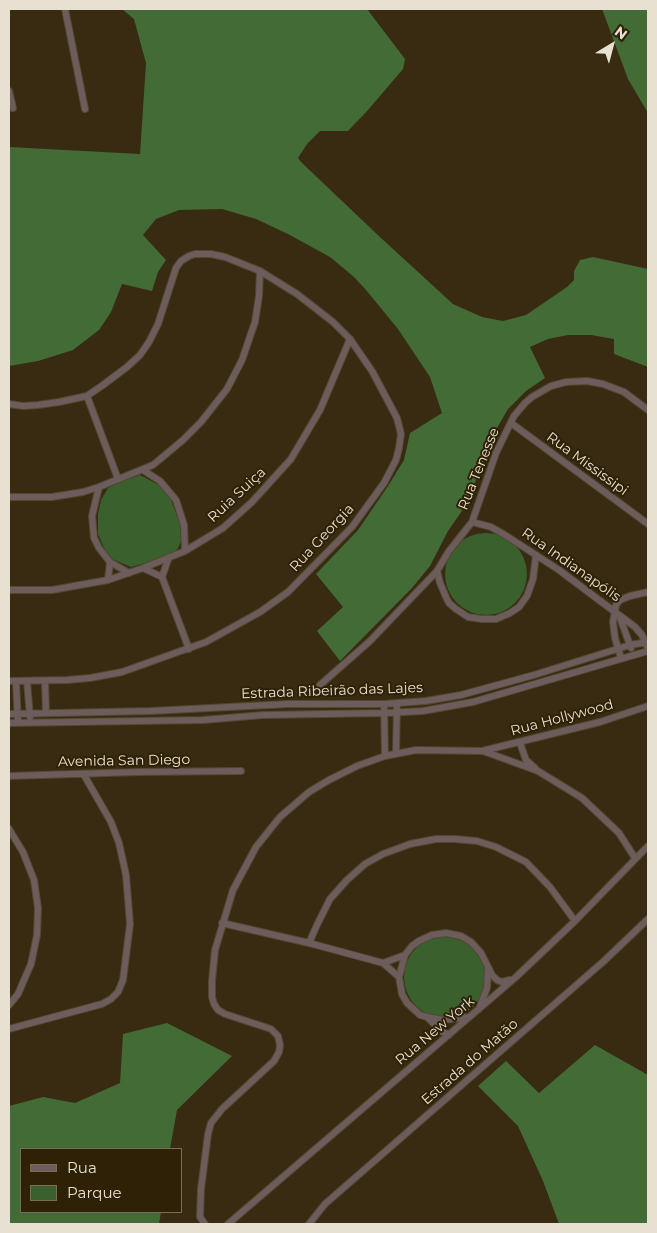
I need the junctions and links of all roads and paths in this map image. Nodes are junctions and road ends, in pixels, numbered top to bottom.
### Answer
1 (66, 9) edge
2 (9, 91) edge
3 (13, 108) dead end
4 (85, 109) dead end
5 (260, 271) junction
6 (350, 339) junction
7 (87, 396) junction
8 (9, 404) edge
9 (648, 410) edge
10 (511, 422) junction
11 (143, 470) junction
12 (118, 479) junction
13 (99, 488) junction
14 (9, 497) edge
15 (472, 522) junction
16 (648, 524) edge
17 (185, 551) junction
18 (536, 555) junction
19 (169, 557) junction
20 (110, 562) junction
21 (143, 568) junction
22 (438, 570) junction
23 (129, 573) junction
24 (162, 576) junction
25 (108, 580) junction
26 (9, 590) edge
27 (648, 592) edge
28 (617, 612) junction
29 (647, 642) edge
30 (630, 645) junction
31 (189, 649) junction
32 (618, 649) junction
33 (648, 651) edge
34 (634, 655) junction
35 (621, 658) junction
36 (12, 681) edge
37 (27, 681) junction
38 (45, 681) junction
39 (320, 685) dead end
40 (397, 703) junction
41 (384, 704) junction
42 (648, 706) edge
43 (30, 713) junction
44 (46, 713) junction
45 (53, 713) junction
46 (397, 713) junction
47 (9, 714) edge
48 (18, 714) junction
49 (385, 714) junction
50 (54, 722) junction
51 (9, 723) edge
52 (18, 723) junction
53 (30, 723) junction
54 (520, 743) junction
55 (482, 751) junction
56 (396, 753) junction
57 (385, 756) junction
58 (241, 771) dead end
59 (538, 771) junction
60 (84, 774) junction
61 (9, 776) edge
62 (9, 829) edge
63 (648, 846) edge
64 (635, 858) junction
65 (648, 919) edge
66 (575, 920) junction
67 (222, 923) junction
68 (309, 943) junction
69 (405, 956) junction
70 (383, 963) junction
71 (488, 967) junction
72 (399, 977) junction
73 (516, 977) junction
74 (9, 1005) edge
75 (479, 1010) junction
76 (472, 1016) junction
77 (427, 1017) junction
78 (9, 1020) edge
79 (10, 1028) edge
80 (449, 1035) junction
81 (205, 1224) edge
82 (228, 1224) edge
83 (309, 1224) edge

1 - 4 street
2 - 3 street
5 - 6 street, Rua Georgia
5 - 7 street, Rua Georgia
5 - 11 street
6 - 17 street, Ruia Suiça
6 - 31 street, Rua Georgia
7 - 8 street, Rua Georgia
7 - 12 street
9 - 10 street, Rua Tenesse
10 - 15 street, Rua Tenesse
10 - 16 street, Rua Mississipi
11 - 12 street
11 - 17 street
12 - 13 street
13 - 14 street
13 - 20 street
15 - 18 street, Rua Indianapólis
15 - 22 street, Rua Tenesse
17 - 19 street, Ruia Suiça
18 - 22 street
18 - 28 street, Rua Indianapólis
19 - 21 street, Ruia Suiça
19 - 24 street
20 - 23 street
20 - 25 street
21 - 23 street, Ruia Suiça
21 - 24 street
22 - 39 street, Rua Tenesse
23 - 25 street, Ruia Suiça
24 - 31 street
25 - 26 street, Ruia Suiça
27 - 28 street
28 - 29 street, Rua Indianapólis
28 - 30 street
28 - 32 street
29 - 30 street, Estrada Ribeirão das Lajes
29 - 33 street
30 - 32 street, Estrada Ribeirão das Lajes
30 - 34 street
31 - 38 street, Rua Georgia
32 - 35 street
32 - 40 street, Estrada Ribeirão das Lajes
33 - 34 street, Estrada Ribeirão das Lajes
34 - 35 street, Estrada Ribeirão das Lajes
35 - 46 street, Estrada Ribeirão das Lajes
36 - 37 street, Rua Georgia
36 - 48 street
37 - 38 street, Rua Georgia
37 - 43 street
38 - 44 street
40 - 41 street, Estrada Ribeirão das Lajes
40 - 46 street
41 - 45 street, Estrada Ribeirão das Lajes
41 - 49 street
42 - 54 street, Rua Hollywood
43 - 44 street, Estrada Ribeirão das Lajes
43 - 48 street, Estrada Ribeirão das Lajes
43 - 53 street
44 - 45 street, Estrada Ribeirão das Lajes
45 - 50 street
46 - 49 street, Estrada Ribeirão das Lajes
46 - 56 street
47 - 48 street, Estrada Ribeirão das Lajes
48 - 52 street
49 - 50 street, Estrada Ribeirão das Lajes
49 - 57 street
50 - 53 street, Estrada Ribeirão das Lajes
51 - 52 street, Estrada Ribeirão das Lajes
52 - 53 street, Estrada Ribeirão das Lajes
54 - 55 street, Rua Hollywood
54 - 59 street
55 - 56 street, Rua Hollywood
55 - 59 street, Rua Hollywood
56 - 57 street, Rua Hollywood
57 - 67 street, Rua Hollywood
58 - 60 street, Avenida San Diego
59 - 64 street, Rua Hollywood
60 - 61 street, Avenida San Diego
60 - 79 street
62 - 74 street
63 - 64 street, Rua New York
64 - 66 street, Rua New York
65 - 83 street, Estrada do Matão
66 - 68 street
66 - 73 street, Rua New York
67 - 68 street
67 - 81 street, Rua Hollywood
68 - 70 street
69 - 70 street
69 - 71 street
69 - 72 street
70 - 72 street
71 - 73 street
71 - 75 street
72 - 77 street
73 - 75 street, Rua New York
75 - 76 street, Rua New York
76 - 77 street
76 - 80 street, Rua New York
77 - 80 street
78 - 79 street
80 - 82 street, Rua New York

